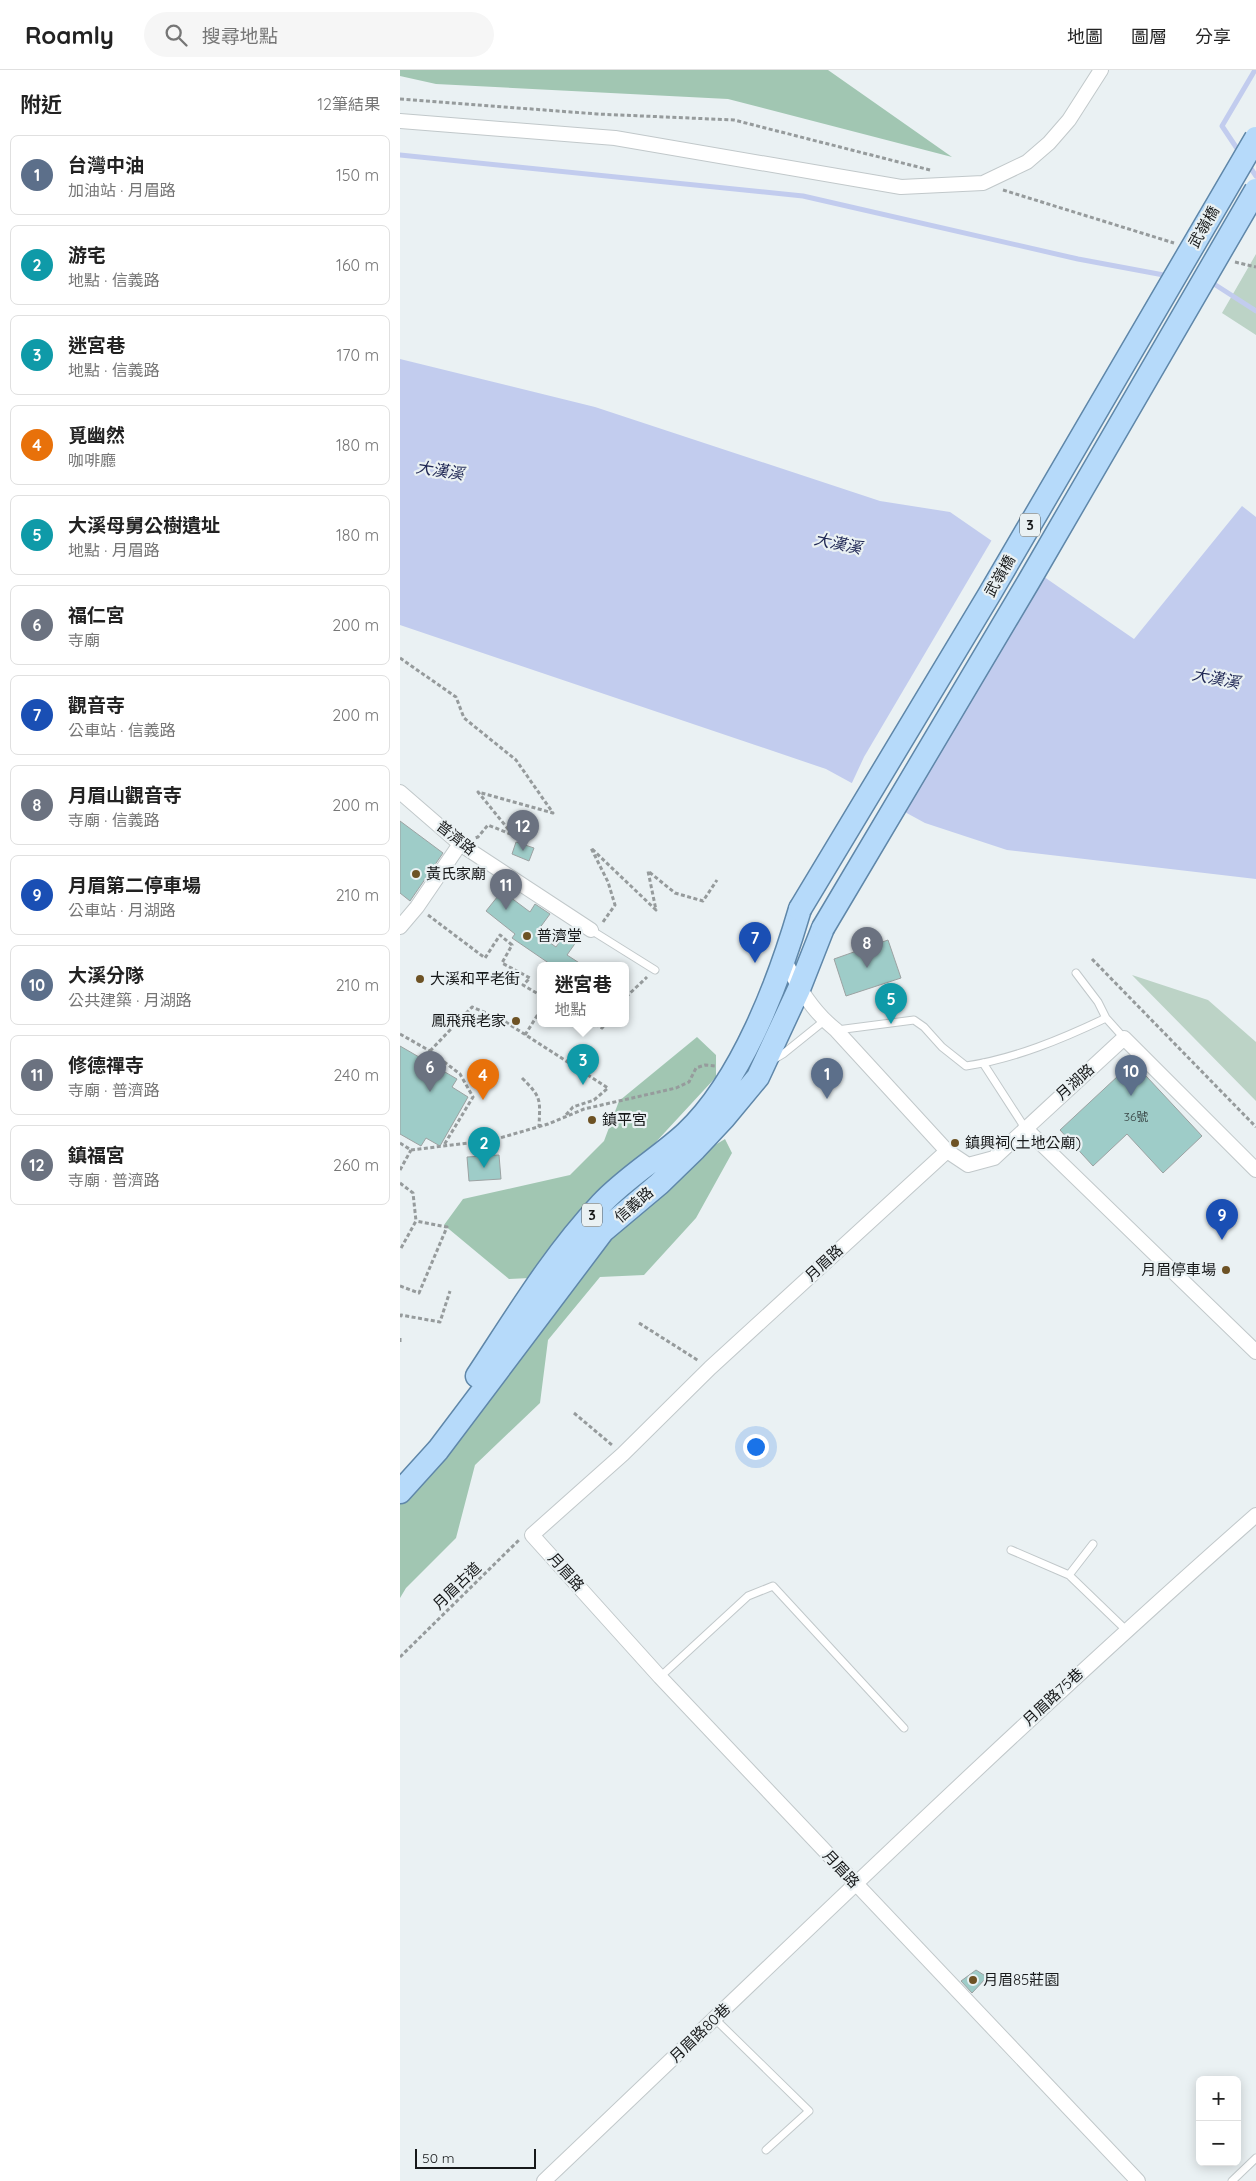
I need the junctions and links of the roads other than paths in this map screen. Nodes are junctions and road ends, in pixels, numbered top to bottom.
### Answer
1 (1101, 70) edge
2 (400, 121) edge
3 (1256, 138) edge
4 (1256, 190) edge
5 (400, 792) edge
6 (460, 844) junction
7 (800, 909) joint
8 (400, 927) edge
9 (823, 928) joint
10 (593, 931) joint
11 (785, 961) junction
12 (654, 970) road end
13 (1076, 973) dead end
14 (799, 989) junction
15 (1106, 1018) junction
16 (824, 1021) junction
17 (836, 1030) junction
18 (1124, 1038) junction
19 (764, 1064) junction
20 (983, 1064) junction
21 (1025, 1128) junction
22 (946, 1151) junction
23 (1256, 1170) edge
24 (1256, 1352) edge
25 (400, 1476) edge
26 (400, 1492) edge
27 (1256, 1515) edge
28 (1093, 1544) dead end
29 (1010, 1550) dead end
30 (1069, 1575) junction
31 (1126, 1630) junction
32 (660, 1677) junction
33 (904, 1728) dead end
34 (854, 1883) junction
35 (715, 2019) junction
36 (766, 2150) dead end
37 (1256, 2158) edge
38 (544, 2181) edge
39 (1138, 2181) edge
40 (1232, 2181) edge

1 - 2 street
3 - 7 main road, 武嶺橋 / 3, bridge
4 - 9 main road, 武嶺橋 / 3, bridge
5 - 6 street, 普濟路
6 - 8 street
6 - 10 street, 普濟路
7 - 11 main road, 信義路 / 3
9 - 14 main road, 信義路 / 3
10 - 12 lane
11 - 14 street
11 - 25 main road, 信義路 / 3
13 - 15 lane
14 - 16 street
14 - 19 main road, 信義路 / 3
15 - 18 lane
15 - 20 lane
16 - 17 street
16 - 19 lane
17 - 20 lane
17 - 22 street
18 - 21 street, 月湖路
18 - 23 street
19 - 26 main road, 信義路 / 3
20 - 21 lane
21 - 22 street, 月湖路
21 - 24 street
22 - 32 street, 月眉路
27 - 31 street, 月眉路75巷
28 - 30 lane
29 - 30 lane
30 - 31 lane
31 - 34 street, 月眉路75巷
32 - 33 lane
32 - 34 street, 月眉路
34 - 35 street, 月眉路80巷
34 - 39 street, 月眉路
35 - 36 lane
35 - 38 street, 月眉路80巷
37 - 40 lane

